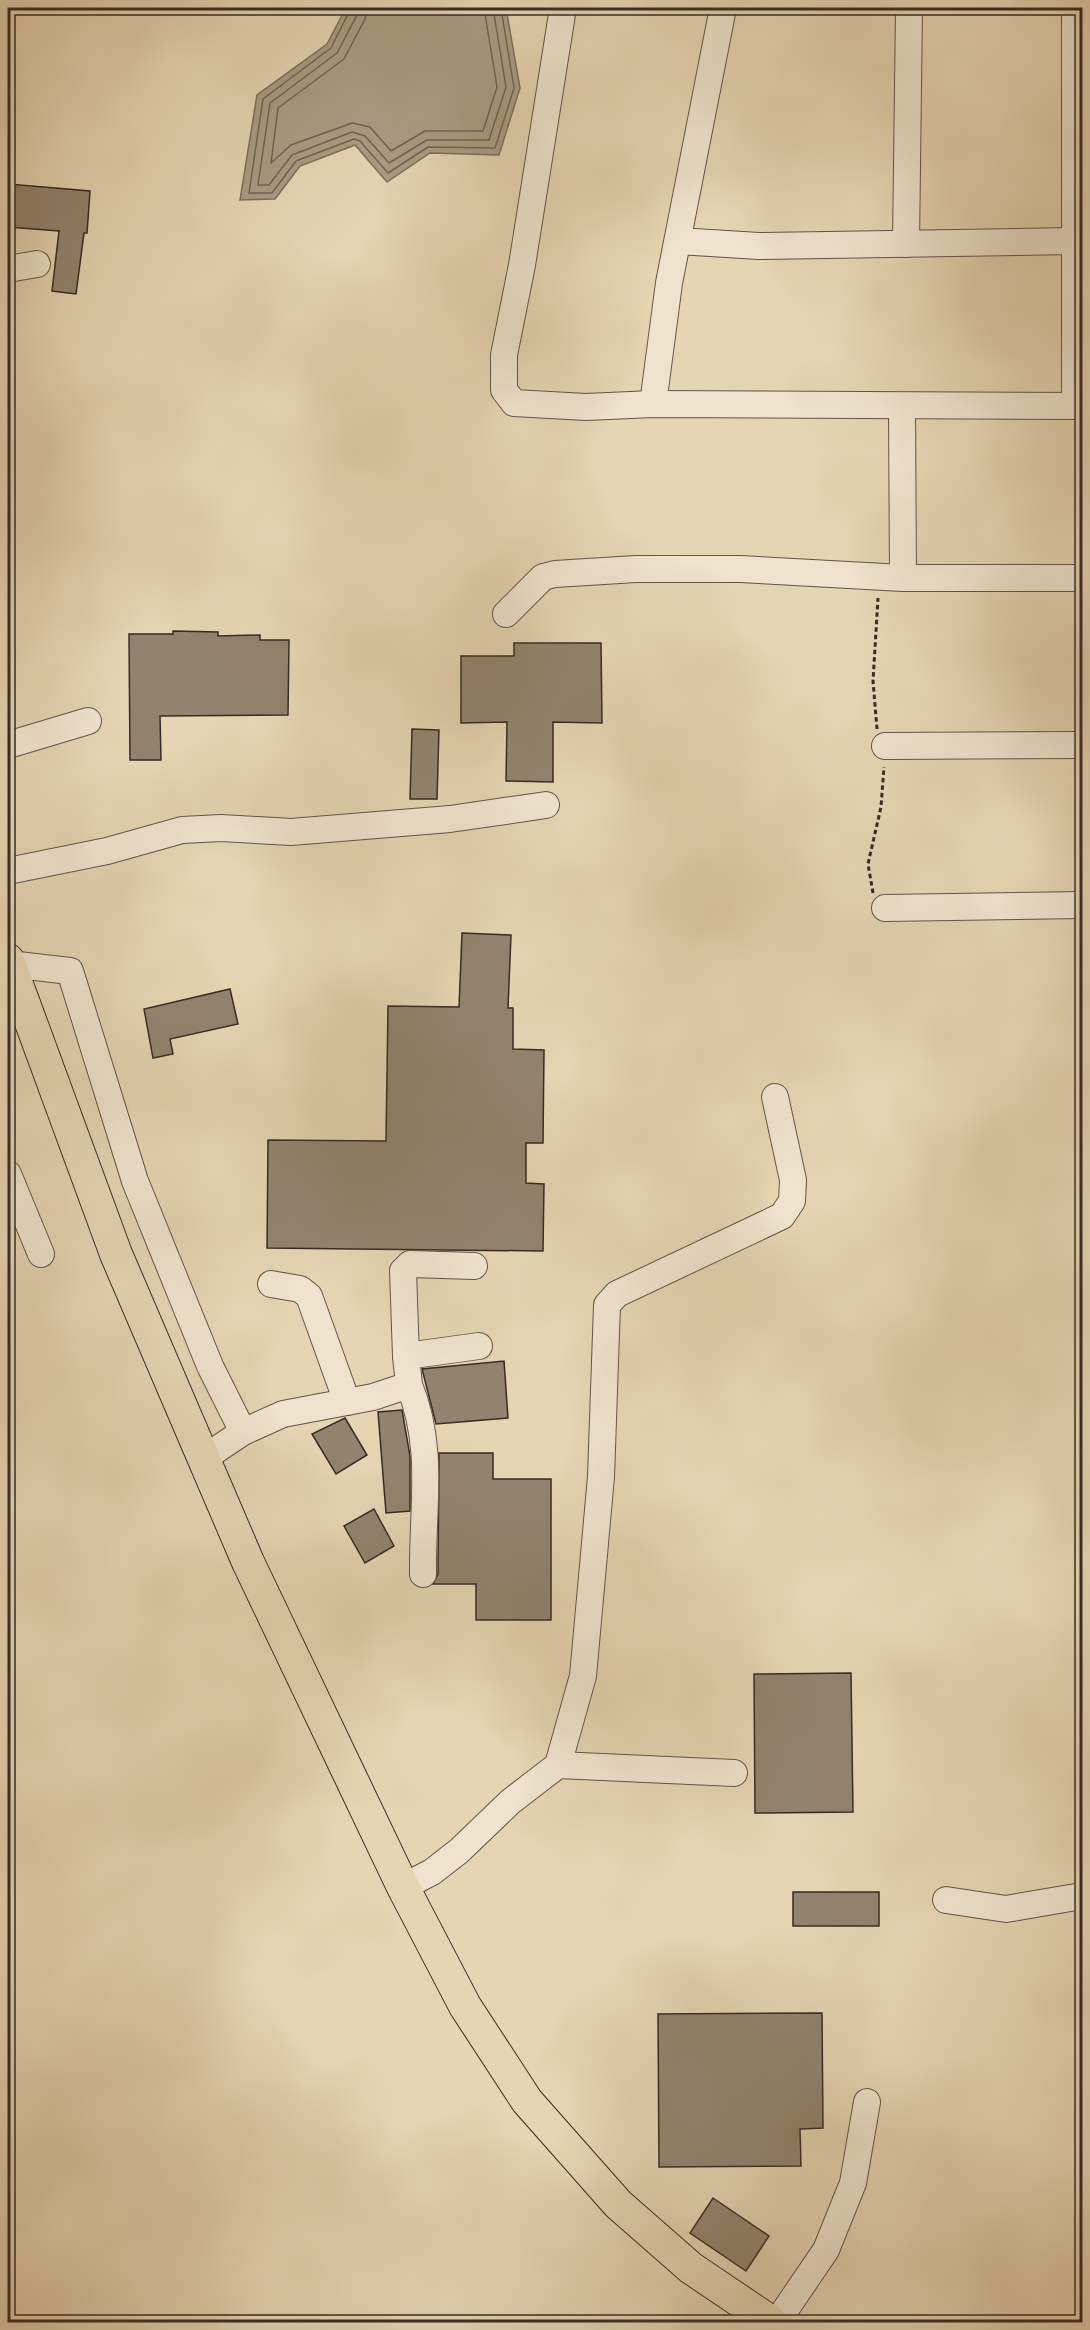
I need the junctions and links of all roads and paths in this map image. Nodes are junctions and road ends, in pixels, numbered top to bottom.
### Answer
1 (563, 8) edge
2 (723, 8) edge
3 (909, 8) edge
4 (1075, 8) edge
5 (678, 241) junction
6 (1075, 241) junction
7 (906, 243) junction
8 (37, 264) dead end
9 (8, 269) edge
10 (653, 404) junction
11 (1079, 406) edge
12 (902, 407) junction
13 (875, 578) junction
14 (903, 578) junction
15 (1083, 578) edge
16 (506, 614) dead end
17 (88, 721) dead end
18 (8, 745) edge
19 (1083, 745) edge
20 (885, 746) junction
21 (546, 805) dead end
22 (8, 871) edge
23 (1083, 906) edge
24 (885, 908) joint
25 (8, 962) edge
26 (775, 1097) dead end
27 (8, 1174) edge
28 (41, 1254) dead end
29 (474, 1266) dead end
30 (271, 1284) dead end
31 (479, 1346) dead end
32 (406, 1356) junction
33 (409, 1385) junction
34 (347, 1402) junction
35 (243, 1432) junction
36 (204, 1458) junction
37 (423, 1574) dead end
38 (558, 1766) junction
39 (734, 1773) dead end
40 (403, 1887) junction
41 (1083, 1896) edge
42 (946, 1900) dead end
43 (867, 2102) dead end
44 (771, 2322) edge
45 (777, 2322) edge

1 - 10 street
2 - 5 street
3 - 7 street
4 - 6 street
5 - 7 street
5 - 10 street
6 - 7 street
6 - 11 street
8 - 9 street
10 - 12 street
11 - 12 street
12 - 14 street
13 - 14 street
13 - 16 street
13 - 20 path
14 - 15 street
17 - 18 street
19 - 20 street
20 - 24 path
21 - 22 street
23 - 24 street
25 - 35 street
25 - 36 main road
26 - 38 street
27 - 28 street
29 - 32 street
30 - 34 street
31 - 32 street
32 - 33 street
33 - 34 street
33 - 37 street
34 - 35 street
35 - 36 street
36 - 40 main road
38 - 39 street
38 - 40 street
40 - 44 main road
41 - 42 street
43 - 45 street

